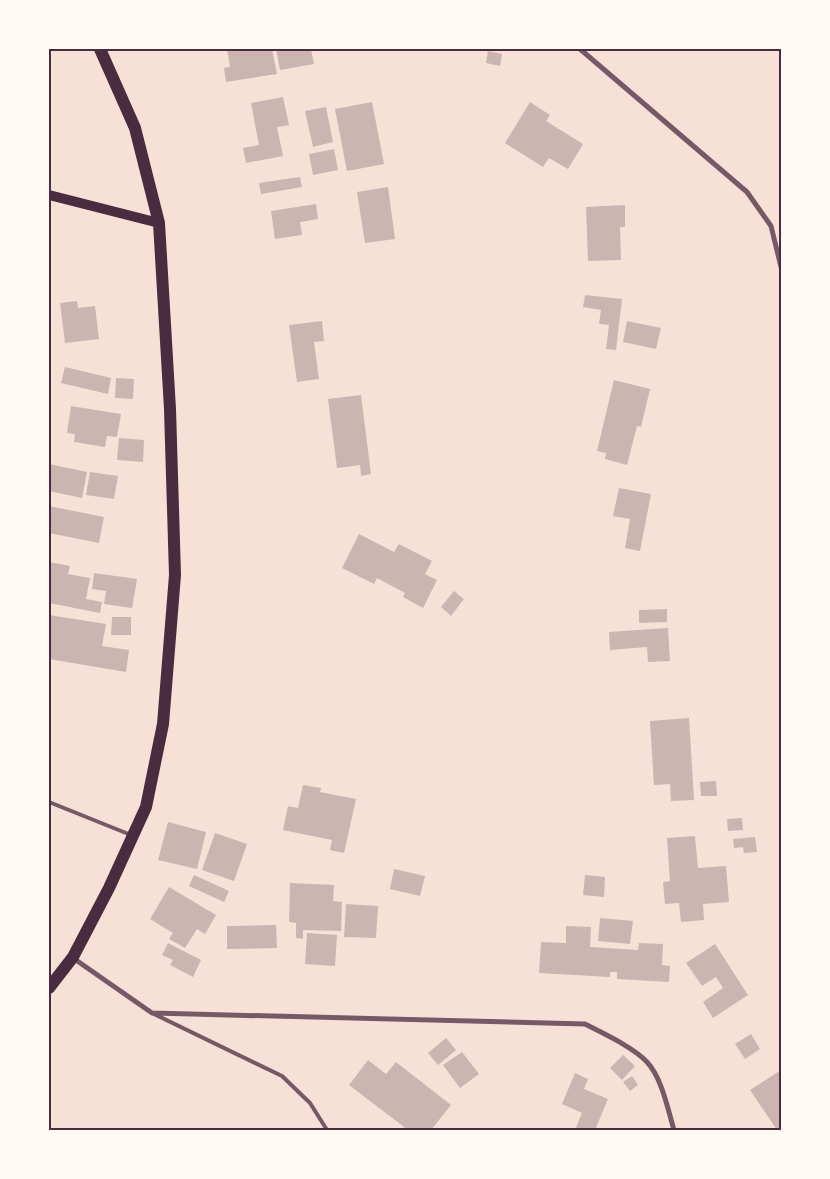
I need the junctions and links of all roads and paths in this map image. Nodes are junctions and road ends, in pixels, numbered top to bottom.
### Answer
1 (100, 49) edge
2 (580, 49) edge
3 (49, 195) edge
4 (159, 223) junction
5 (781, 267) edge
6 (49, 802) edge
7 (133, 836) junction
8 (73, 957) junction
9 (49, 988) edge
10 (152, 1013) junction
11 (327, 1130) edge
12 (674, 1130) edge

1 - 4 main road
2 - 5 street
3 - 4 main road
4 - 7 main road
6 - 7 lane
7 - 8 main road
8 - 9 main road
8 - 10 street
10 - 11 lane
10 - 12 street

